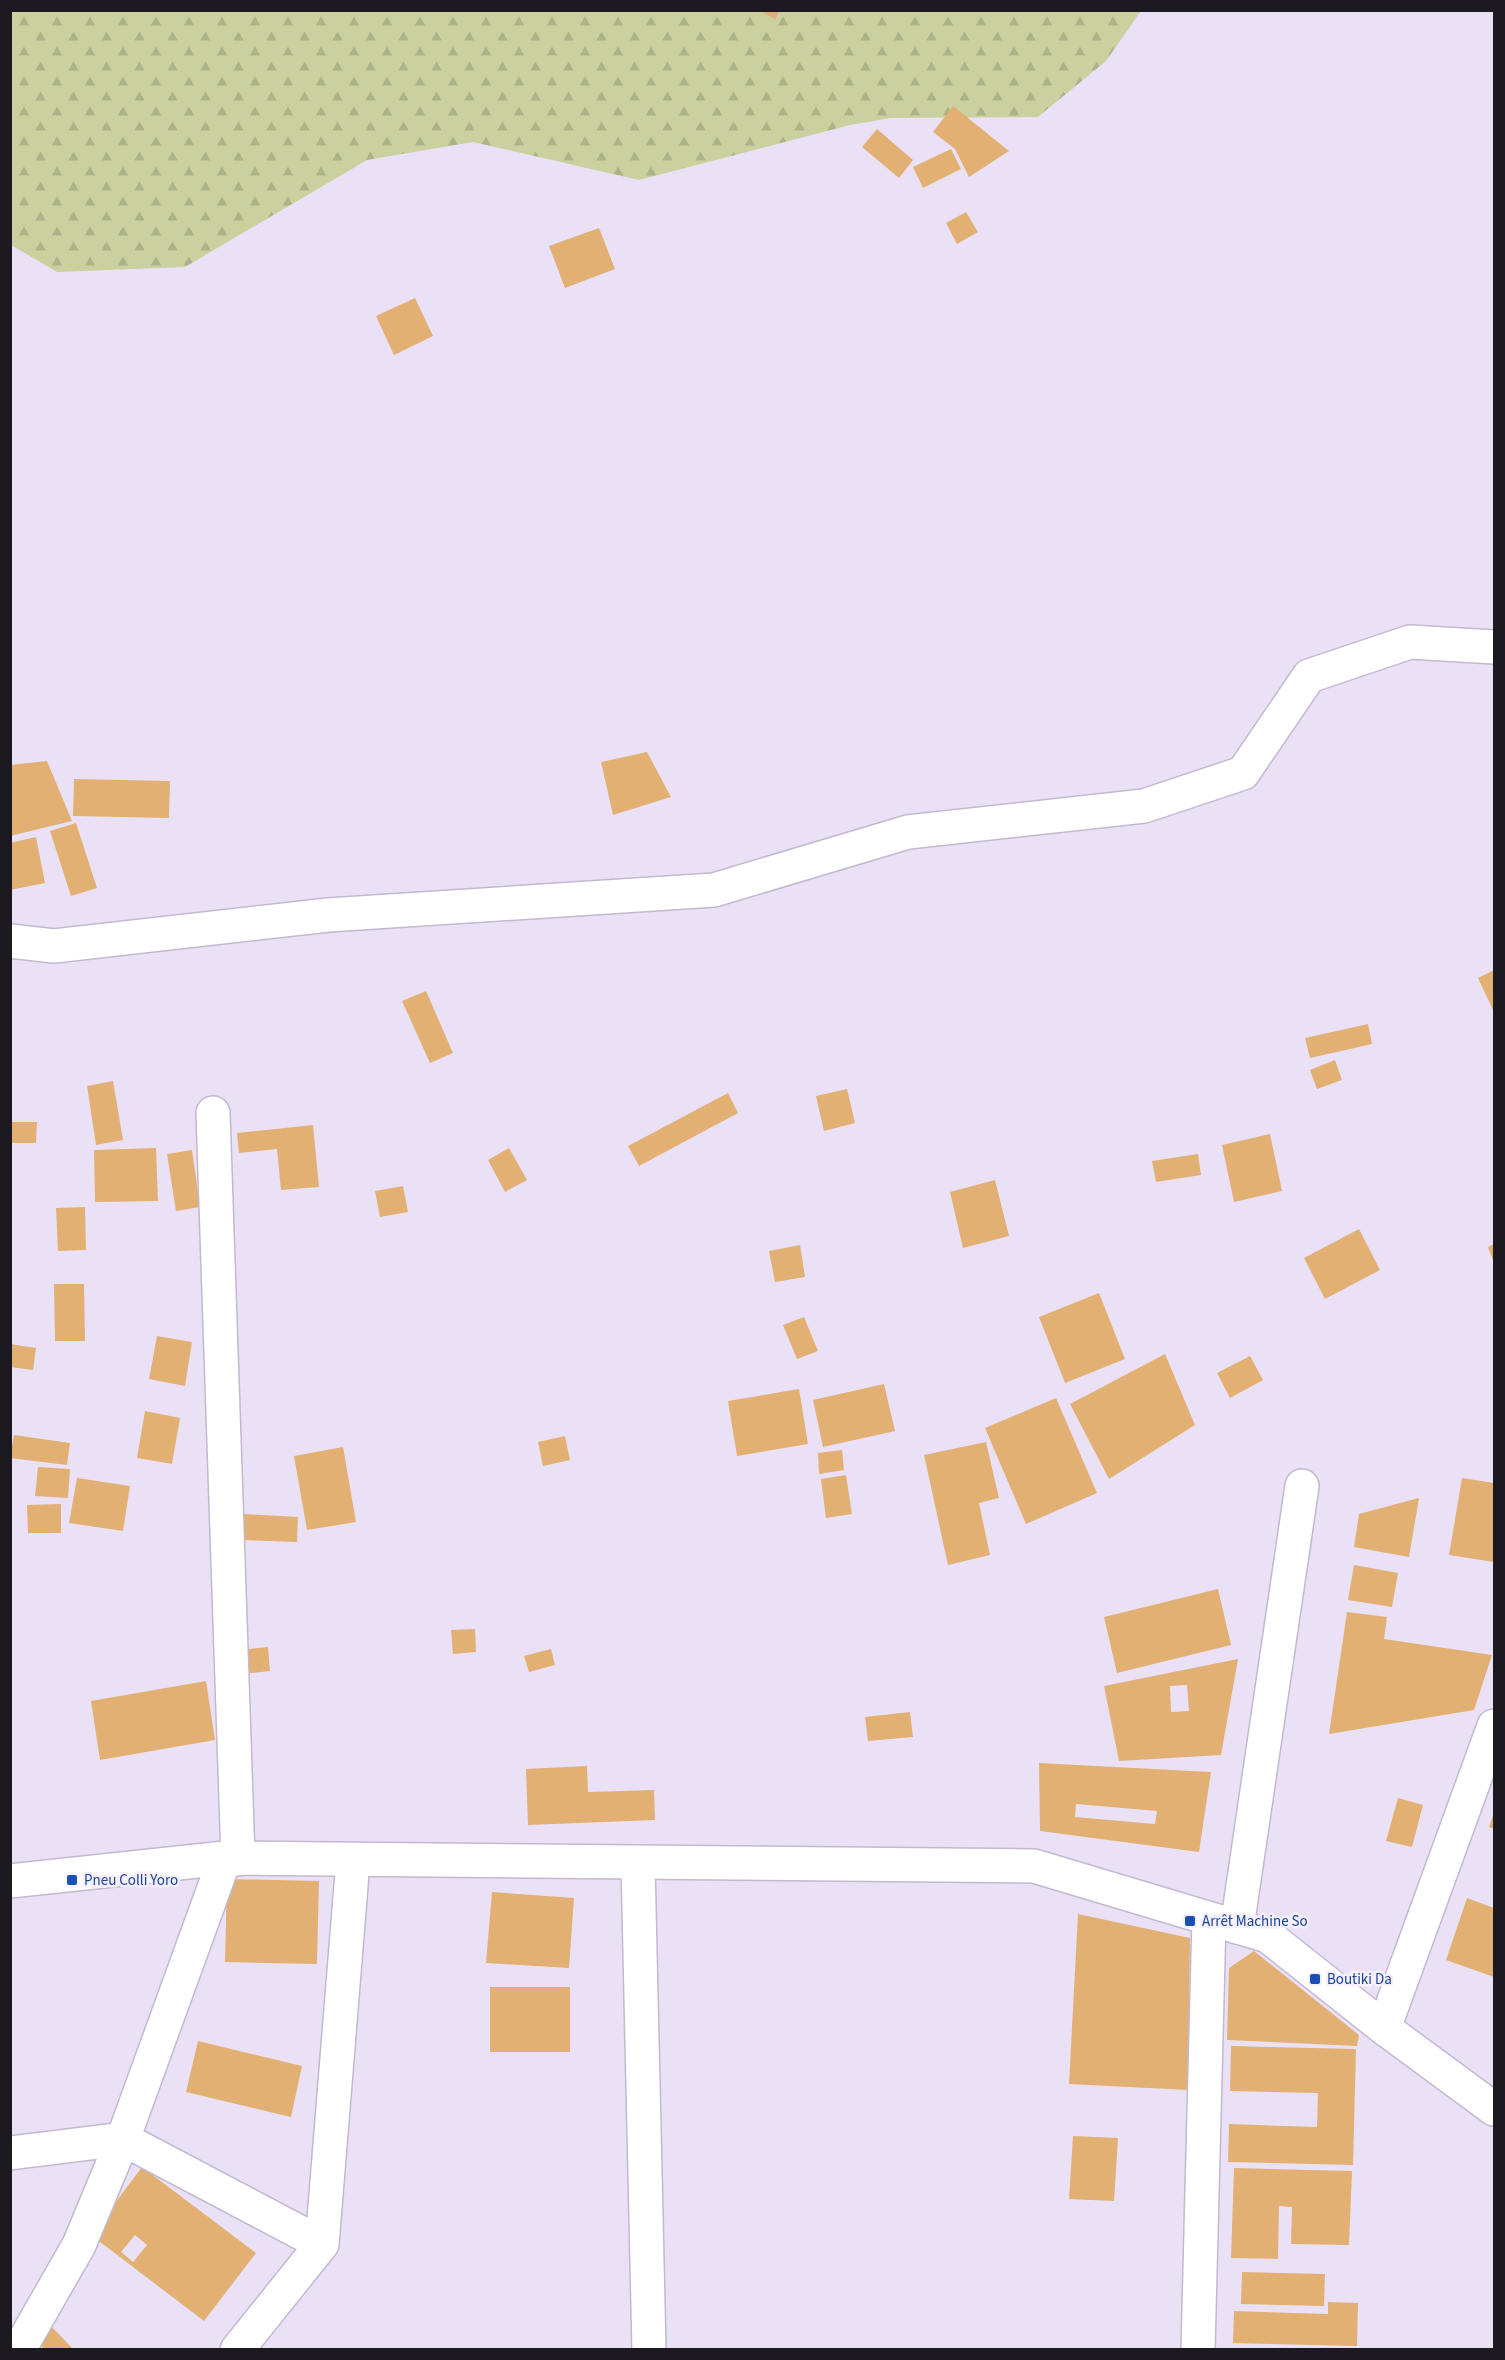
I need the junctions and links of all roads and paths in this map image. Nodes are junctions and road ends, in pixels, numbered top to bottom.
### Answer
1 (1494, 647) edge
2 (10, 941) edge
3 (213, 1113) dead end
4 (1302, 1486) dead end
5 (1494, 1726) edge
6 (232, 1858) junction
7 (353, 1861) junction
8 (638, 1863) junction
9 (10, 1881) edge
10 (1223, 1923) junction
11 (1384, 2028) junction
12 (1494, 2109) edge
13 (123, 2139) junction
14 (10, 2153) edge
15 (322, 2244) junction
16 (20, 2348) edge
17 (237, 2349) edge
18 (649, 2349) edge
19 (1198, 2349) edge

1 - 2 street
3 - 6 street
4 - 10 street
5 - 11 street
6 - 7 street
6 - 9 street
6 - 13 street
7 - 8 street
7 - 15 street
8 - 10 street
8 - 18 street
10 - 11 street
10 - 19 street
11 - 12 street
13 - 14 street
13 - 15 street
13 - 16 street
15 - 17 street

